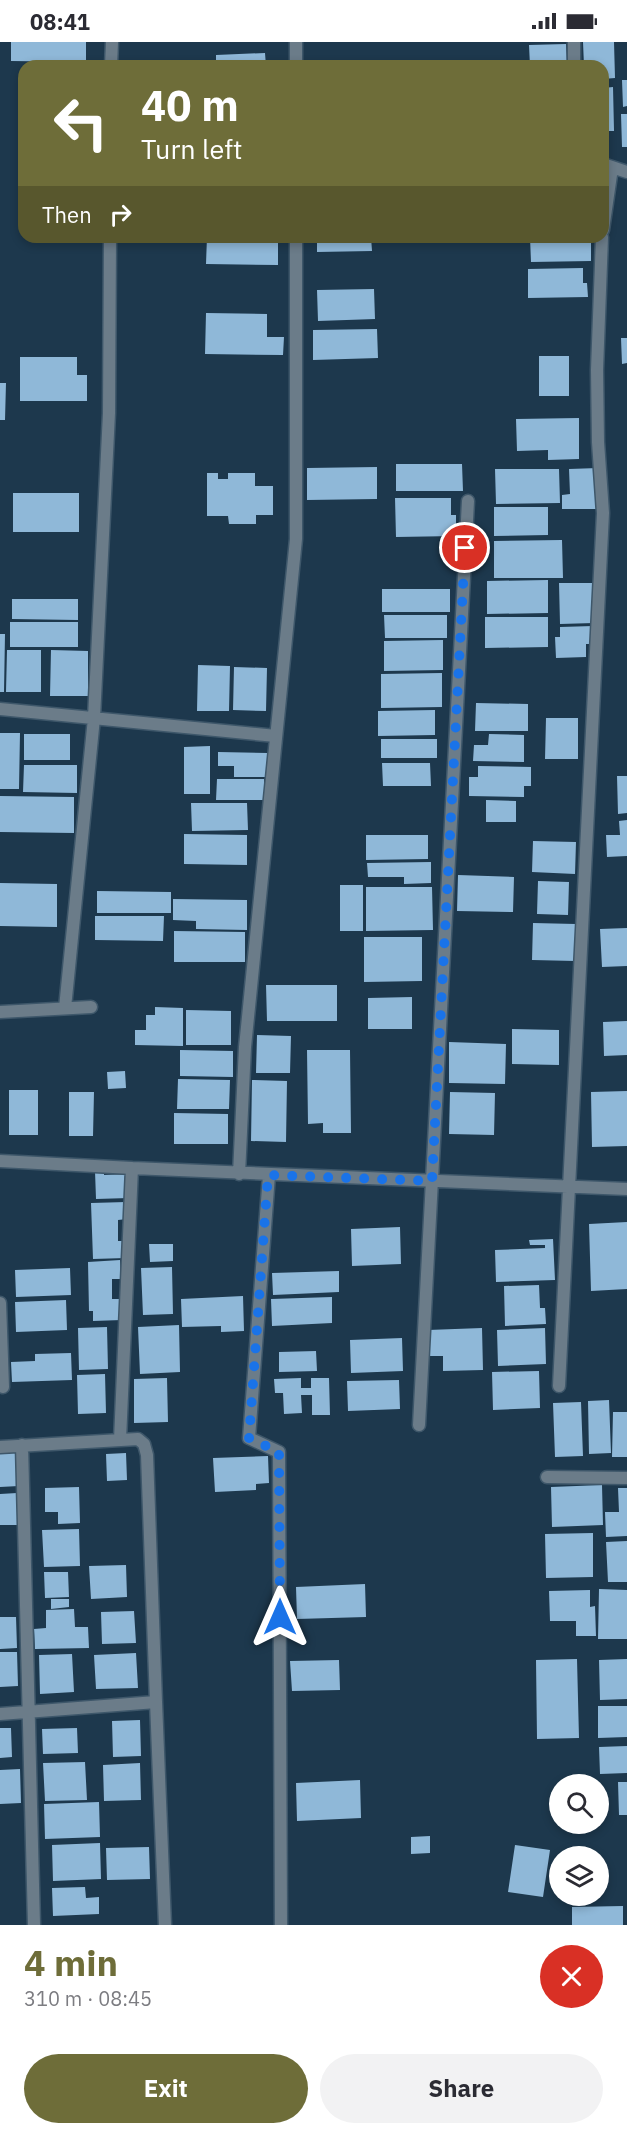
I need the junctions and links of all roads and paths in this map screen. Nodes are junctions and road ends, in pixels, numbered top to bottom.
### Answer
1 (112, 42) edge
2 (296, 42) edge
3 (574, 42) edge
4 (111, 60) edge
5 (296, 60) edge
6 (574, 60) edge
7 (609, 166) edge
8 (627, 172) edge
9 (110, 243) edge
10 (296, 243) edge
11 (602, 243) edge
12 (468, 501) dead end
13 (0, 709) edge
14 (94, 718) junction
15 (276, 736) junction
16 (91, 1007) dead end
17 (65, 1008) junction
18 (0, 1012) edge
19 (0, 1161) edge
20 (132, 1168) junction
21 (239, 1174) junction
22 (268, 1175) junction
23 (432, 1181) junction
24 (569, 1187) junction
25 (627, 1189) edge
26 (0, 1303) edge
27 (559, 1386) dead end
28 (3, 1387) dead end
29 (419, 1425) dead end
30 (120, 1440) junction
31 (22, 1445) junction
32 (0, 1447) edge
33 (547, 1477) dead end
34 (627, 1478) edge
35 (156, 1702) junction
36 (30, 1712) junction
37 (0, 1714) edge
38 (34, 1925) edge
39 (165, 1925) edge
40 (281, 1925) edge

1 - 4 street
2 - 5 street
3 - 6 street
7 - 8 street
9 - 14 street
10 - 15 street
11 - 24 street
12 - 23 street
13 - 14 street
14 - 15 street
14 - 17 street
15 - 21 street
16 - 17 street
17 - 18 street
19 - 20 street
20 - 21 street
20 - 30 street
21 - 22 street
22 - 23 street
22 - 40 street
23 - 24 street
23 - 29 street
24 - 25 street
24 - 27 street
26 - 28 street
30 - 31 street
30 - 35 street
31 - 32 street
31 - 36 street
33 - 34 street
35 - 36 street
35 - 39 street
36 - 37 street
36 - 38 street

